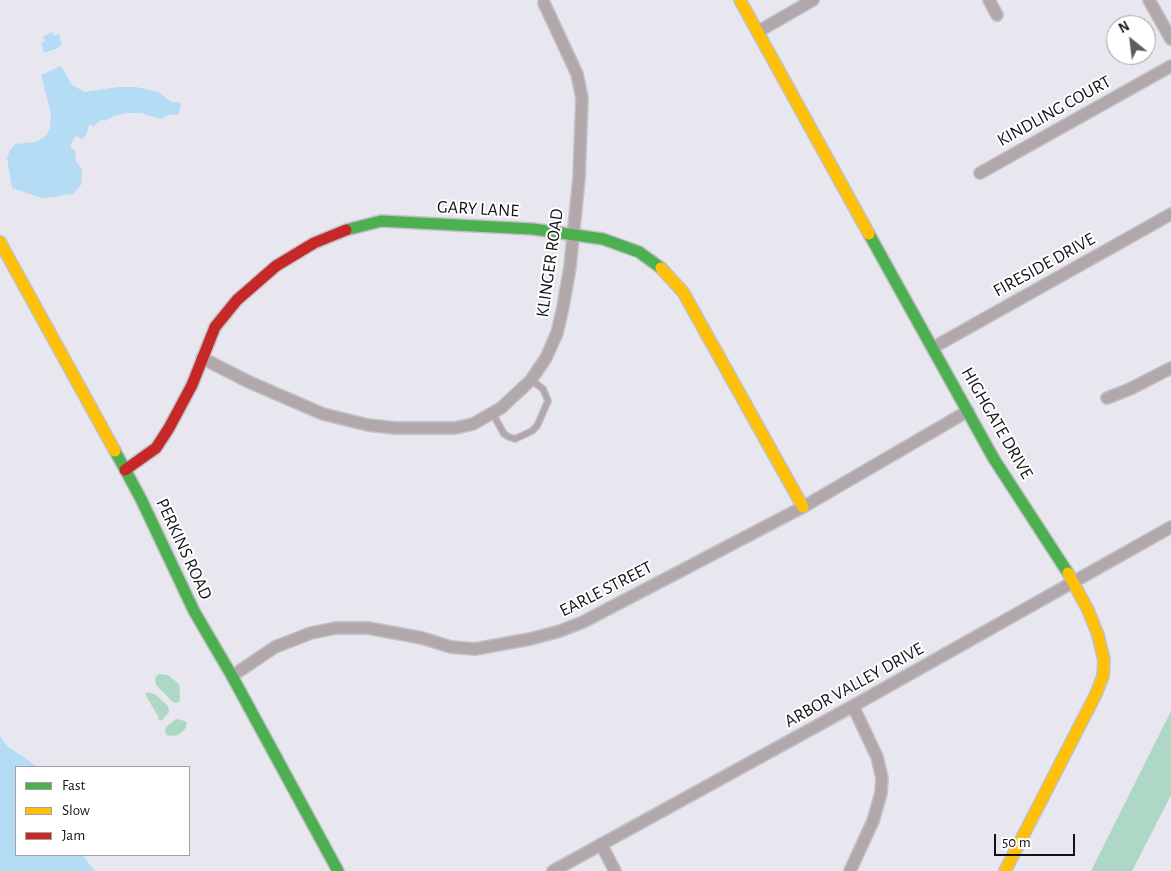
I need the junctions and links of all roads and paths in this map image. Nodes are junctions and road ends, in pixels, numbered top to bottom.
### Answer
1 (740, 0) edge
2 (813, 0) edge
3 (989, 0) edge
4 (1149, 0) edge
5 (544, 3) dead end
6 (997, 16) dead end
7 (758, 31) junction
8 (1171, 40) edge
9 (1171, 66) edge
10 (980, 173) dead end
11 (1171, 214) edge
12 (573, 235) junction
13 (0, 242) edge
14 (934, 347) junction
15 (202, 358) junction
16 (1171, 368) edge
17 (532, 380) junction
18 (1107, 398) dead end
19 (968, 412) junction
20 (492, 414) junction
21 (125, 470) junction
22 (803, 507) junction
23 (1171, 527) edge
24 (1074, 582) junction
25 (232, 676) junction
26 (853, 706) junction
27 (601, 844) junction
28 (338, 871) edge
29 (552, 871) edge
30 (615, 871) edge
31 (850, 871) edge
32 (1005, 871) edge

1 - 7 street, HIGHGATE DRIVE
2 - 7 street
3 - 6 street
4 - 8 street
5 - 12 street, KLINGER ROAD
7 - 14 street, HIGHGATE DRIVE
9 - 10 street, KINDLING COURT
11 - 14 street, FIRESIDE DRIVE
12 - 15 street, GARY LANE
12 - 17 street, KLINGER ROAD
12 - 22 street, GARY LANE
13 - 21 street, PERKINS ROAD
14 - 19 street, HIGHGATE DRIVE
15 - 20 street, KLINGER ROAD
15 - 21 street, GARY LANE
16 - 18 street
17 - 20 street, KLINGER ROAD
17 - 20 lane
19 - 22 street, EARLE STREET
19 - 24 street, HIGHGATE DRIVE
21 - 25 street, PERKINS ROAD
22 - 25 street, EARLE STREET
23 - 24 street, ARBOR VALLEY DRIVE
24 - 26 street, ARBOR VALLEY DRIVE
24 - 32 street, HIGHGATE DRIVE
25 - 28 street, PERKINS ROAD
26 - 27 street, ARBOR VALLEY DRIVE
26 - 31 street
27 - 29 street, ARBOR VALLEY DRIVE
27 - 30 street

